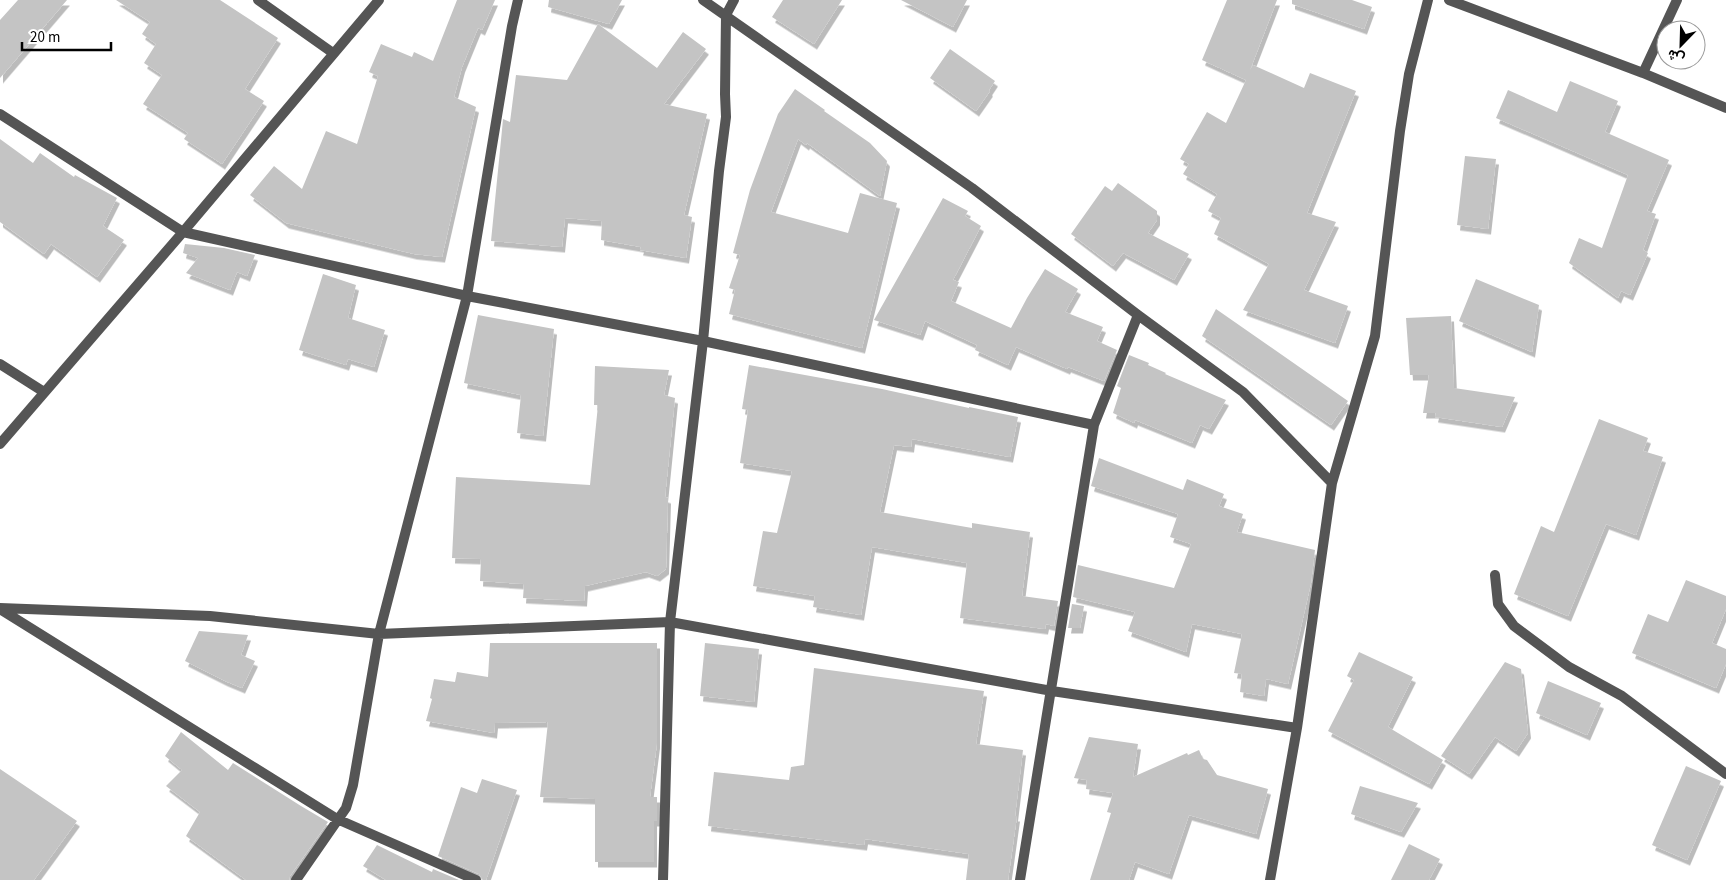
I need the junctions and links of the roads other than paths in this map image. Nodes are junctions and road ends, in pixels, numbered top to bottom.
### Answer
1 (258, 0) edge
2 (379, 0) edge
3 (518, 0) edge
4 (703, 0) edge
5 (734, 0) edge
6 (1428, 0) edge
7 (1449, 0) edge
8 (1677, 0) edge
9 (726, 15) junction
10 (332, 53) junction
11 (1643, 72) junction
12 (1726, 108) edge
13 (0, 114) edge
14 (183, 232) junction
15 (466, 296) junction
16 (1138, 316) junction
17 (703, 341) junction
18 (0, 364) edge
19 (44, 392) junction
20 (1094, 425) junction
21 (0, 444) edge
22 (1332, 483) junction
23 (1495, 575) dead end
24 (0, 608) edge
25 (670, 622) junction
26 (379, 634) junction
27 (1052, 691) junction
28 (1296, 728) junction
29 (1726, 774) edge
30 (337, 819) junction
31 (296, 880) edge
32 (476, 880) edge
33 (663, 880) edge
34 (1020, 880) edge
35 (1270, 880) edge

1 - 10 street
2 - 10 street
3 - 15 street
4 - 9 street
5 - 9 street
6 - 22 street
7 - 11 street
8 - 11 street
9 - 16 street
9 - 17 street
10 - 14 street
11 - 12 street
13 - 14 street
14 - 15 street
14 - 19 street
15 - 17 street
15 - 26 street
16 - 20 street
16 - 22 street
17 - 20 street
17 - 25 street
18 - 19 street
19 - 21 street
20 - 27 street
22 - 28 street
23 - 29 street
24 - 26 street
24 - 30 street
25 - 26 street
25 - 27 street
25 - 33 street
26 - 30 street
27 - 28 street
27 - 34 street
28 - 35 street
30 - 31 street
30 - 32 street

